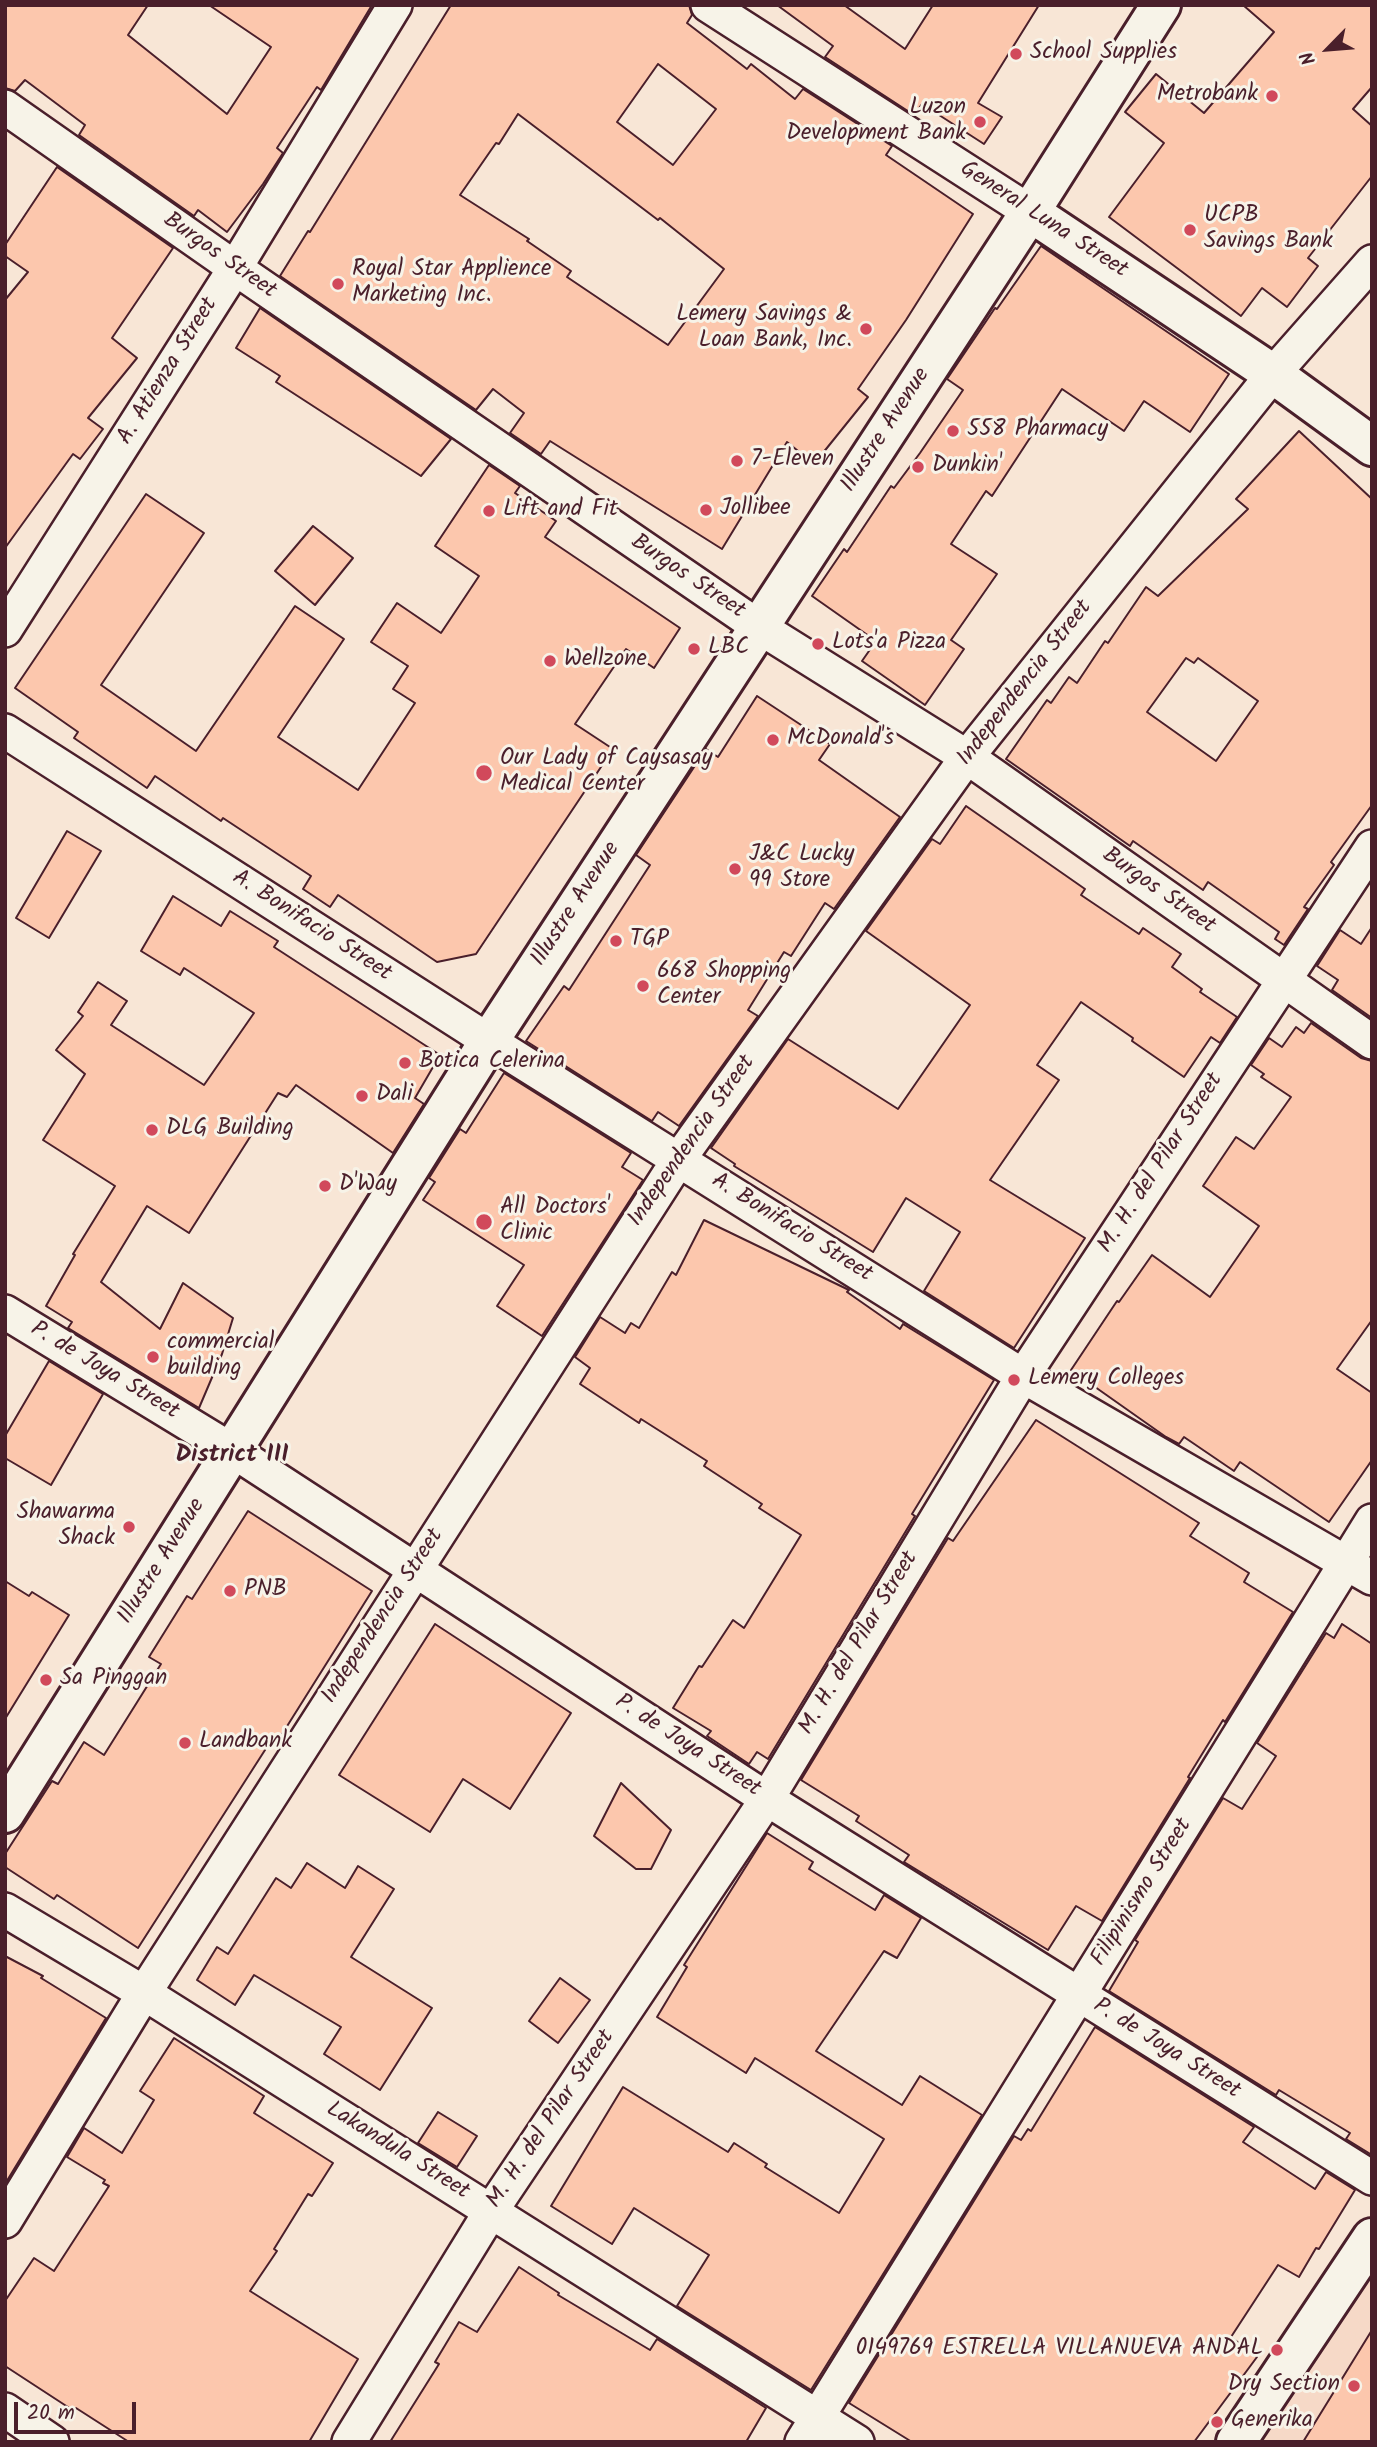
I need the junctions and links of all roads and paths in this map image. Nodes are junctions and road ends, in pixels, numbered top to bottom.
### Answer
1 (395, 5) edge
2 (708, 5) edge
3 (1161, 5) edge
4 (5, 107) edge
5 (1030, 212) junction
6 (1372, 262) edge
7 (234, 268) junction
8 (1273, 374) junction
9 (1372, 446) edge
10 (759, 627) junction
11 (5, 630) edge
12 (5, 731) edge
13 (967, 757) junction
14 (1372, 847) edge
15 (1282, 981) junction
16 (489, 1041) junction
17 (1372, 1042) edge
18 (679, 1158) junction
19 (5, 1312) edge
20 (1023, 1376) junction
21 (233, 1451) junction
22 (1372, 1521) edge
23 (414, 1570) junction
24 (1359, 1570) edge
25 (766, 1799) junction
26 (5, 1813) edge
27 (5, 1910) edge
28 (144, 1993) junction
29 (1080, 1996) junction
30 (1372, 2178) edge
31 (491, 2211) junction
32 (5, 2221) edge
33 (1372, 2238) edge
34 (5, 2410) edge
35 (809, 2429) edge
36 (52, 2442) edge
37 (349, 2442) edge
38 (857, 2442) edge
39 (1236, 2442) edge

1 - 7 street, A. Atienza Street
2 - 5 street, General Luna Street
3 - 5 main road, Illustre Avenue
4 - 7 street, Burgos Street
5 - 8 main road, General Luna Street
5 - 10 main road, Illustre Avenue
6 - 8 street, Independencia Street
7 - 10 street, Burgos Street
7 - 11 street, A. Atienza Street
8 - 9 main road, General Luna Street
8 - 13 street, Independencia Street
10 - 13 street, Burgos Street
10 - 16 main road, Illustre Avenue
12 - 16 street, A. Bonifacio Street
13 - 15 street, Burgos Street
13 - 18 street, Independencia Street
14 - 15 street, M. H. del Pilar Street
15 - 17 street, Burgos Street
15 - 20 street, M. H. del Pilar Street
16 - 18 street, A. Bonifacio Street
16 - 21 main road, Illustre Avenue
18 - 20 street, A. Bonifacio Street
18 - 23 street, Independencia Street
19 - 21 street, P. de Joya Street
20 - 24 street, A. Bonifacio Street
20 - 25 street, M. H. del Pilar Street
21 - 23 street, P. de Joya Street
21 - 26 main road, Illustre Avenue
22 - 24 street, Filipinismo Street
23 - 25 street, P. de Joya Street
23 - 28 street, Independencia Street
24 - 29 street, Filipinismo Street
25 - 29 street, P. de Joya Street
25 - 31 street, M. H. del Pilar Street
27 - 28 street, Lakandula Street
28 - 31 street, Lakandula Street
28 - 32 street, Independencia Street
29 - 30 street, P. de Joya Street
29 - 35 street, Filipinismo Street
31 - 35 street, Lakandula Street
31 - 37 street, M. H. del Pilar Street
33 - 39 main road
34 - 36 street
35 - 38 street, Lakandula Street

